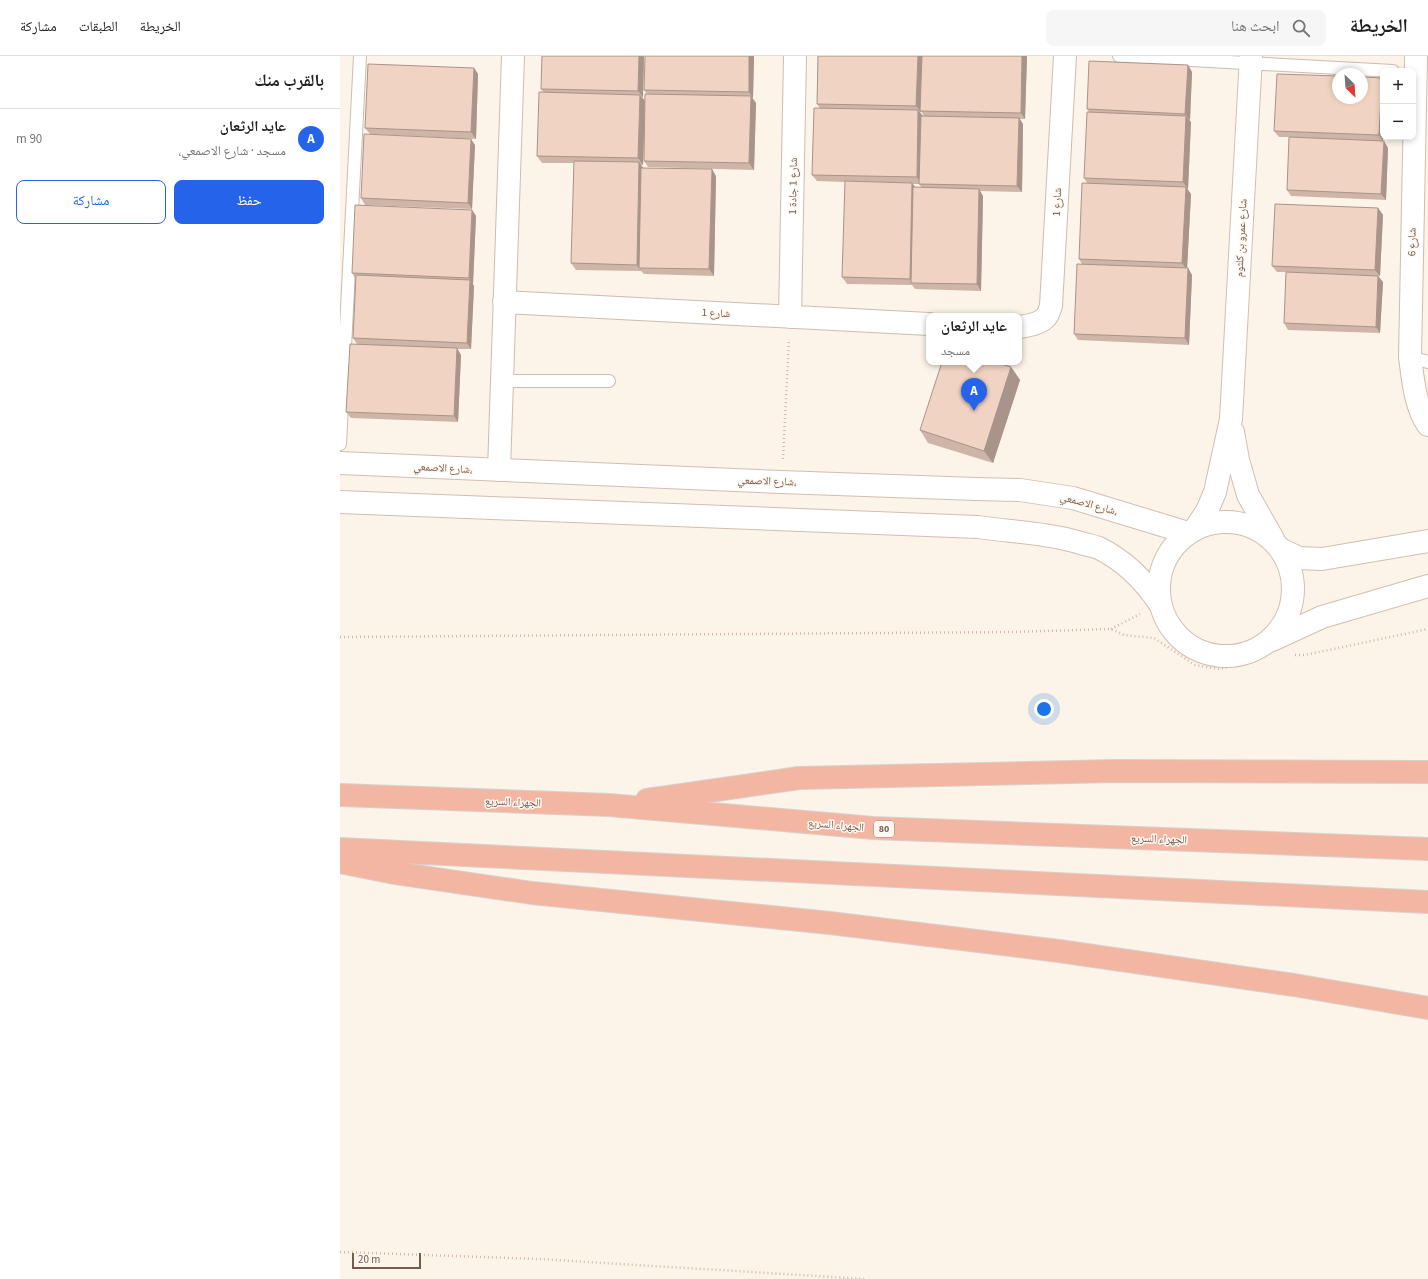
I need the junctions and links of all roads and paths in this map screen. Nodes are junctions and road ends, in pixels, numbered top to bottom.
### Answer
1 (360, 56) edge
2 (513, 56) edge
3 (795, 56) edge
4 (1065, 56) edge
5 (1119, 56) edge
6 (1251, 60) edge
7 (1418, 68) edge
8 (1380, 70) edge
9 (504, 302) junction
10 (790, 317) junction
11 (926, 324) edge
12 (1022, 326) edge
13 (1419, 360) edge
14 (502, 381) junction
15 (609, 381) dead end
16 (1231, 420) junction
17 (1428, 425) edge
18 (340, 444) edge
19 (340, 463) edge
20 (499, 470) junction
21 (781, 482) junction
22 (340, 502) edge
23 (1192, 531) junction
24 (1428, 541) edge
25 (1279, 547) junction
26 (1428, 586) edge
27 (1160, 604) junction
28 (1111, 629) junction
29 (1428, 629) edge
30 (340, 637) edge
31 (1264, 650) junction
32 (1292, 655) dead end
33 (1428, 772) edge
34 (340, 794) edge
35 (610, 805) junction
36 (340, 849) edge
37 (1428, 849) edge
38 (340, 862) edge
39 (1428, 902) edge
40 (1428, 1008) edge
41 (340, 1252) edge
42 (866, 1279) edge

1 - 18 lane
2 - 9 street
3 - 10 street, شارع 1 جادة 1
4 - 12 street, شارع 1
5 - 6 lane
6 - 8 lane
6 - 16 street, شارع عمرو بن كلثوم
7 - 13 street, شارع 6
9 - 10 street, شارع 1
9 - 14 street
10 - 11 street, شارع 1
10 - 21 path
13 - 17 street, شارع 6
14 - 15 lane
14 - 20 street
16 - 23 street, شارع عمرو بن كلثوم
16 - 25 street, شارع عمرو بن كلثوم
19 - 20 street, شارع الاصمعي،
20 - 21 street, شارع الاصمعي،
21 - 23 street, شارع الاصمعي،
22 - 27 street
23 - 25 street
23 - 27 street
24 - 25 street
25 - 31 street
26 - 31 street
27 - 28 path
27 - 31 street
28 - 30 path
28 - 31 path
29 - 32 path
33 - 35 highway
34 - 35 highway, الجهراء السريع / 80
35 - 37 highway, الجهراء السريع / 80
36 - 39 highway
38 - 40 highway
41 - 42 path

